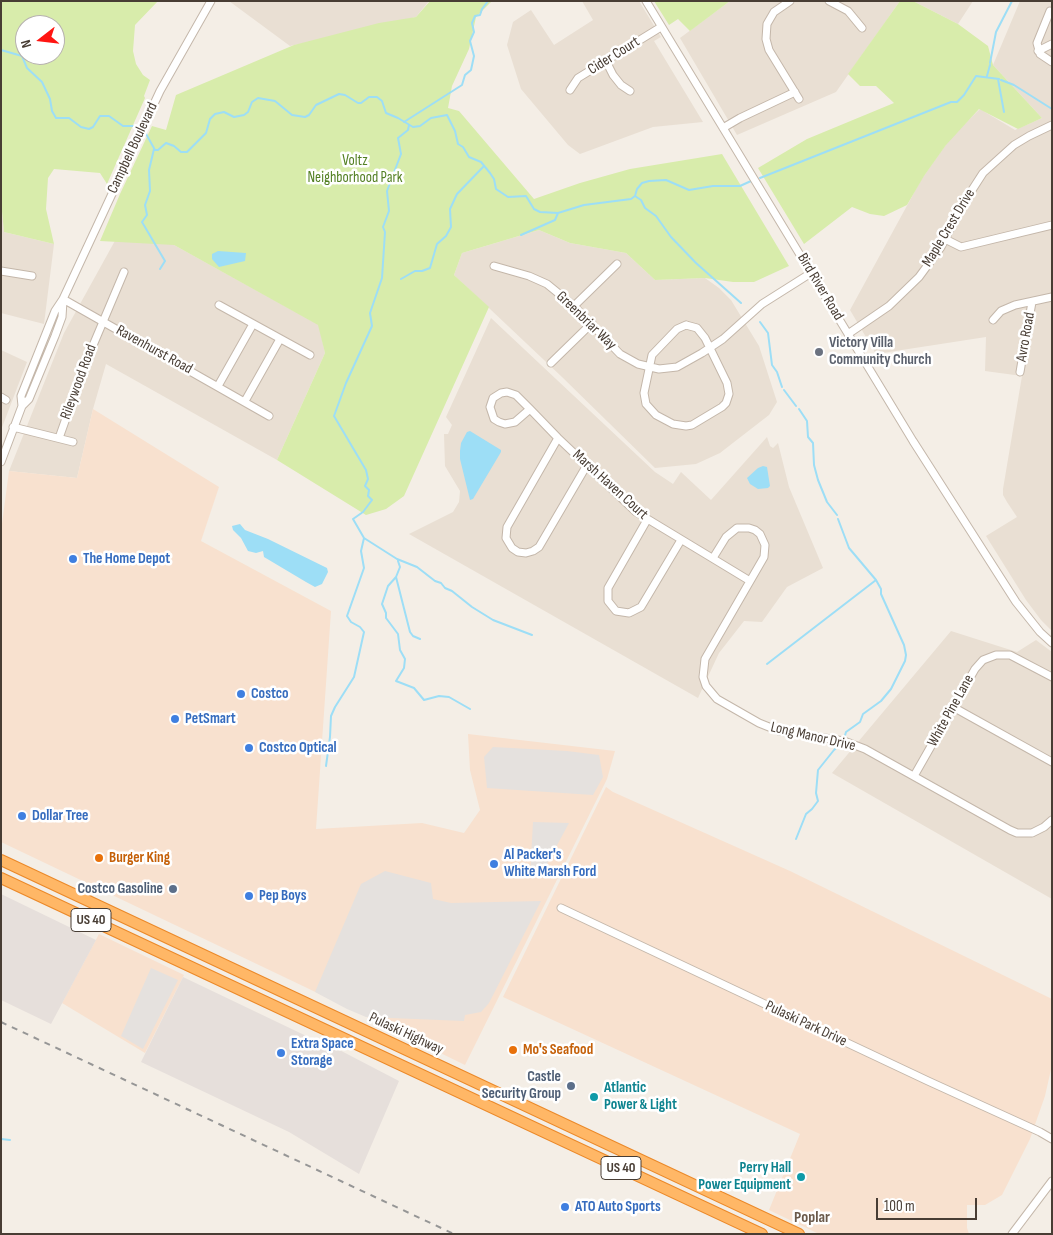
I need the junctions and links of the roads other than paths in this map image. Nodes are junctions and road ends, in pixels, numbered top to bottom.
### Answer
1 (212, 1) edge
2 (646, 1) edge
3 (790, 1) edge
4 (829, 1) edge
5 (1050, 11) dead end
6 (661, 27) junction
7 (862, 28) dead end
8 (1052, 44) edge
9 (1038, 51) junction
10 (606, 61) junction
11 (1052, 62) edge
12 (570, 90) dead end
13 (630, 90) dead end
14 (794, 92) junction
15 (799, 99) dead end
16 (1052, 125) edge
17 (723, 128) junction
18 (1052, 226) edge
19 (945, 239) junction
20 (617, 264) dead end
21 (494, 266) dead end
22 (1, 271) edge
23 (124, 272) dead end
24 (811, 273) junction
25 (32, 276) dead end
26 (1052, 297) edge
27 (63, 299) junction
28 (1032, 302) junction
29 (219, 305) dead end
30 (574, 306) junction
31 (993, 320) dead end
32 (102, 321) junction
33 (592, 323) junction
34 (253, 324) junction
35 (848, 334) junction
36 (280, 339) junction
37 (710, 348) junction
38 (310, 355) dead end
39 (551, 363) dead end
40 (649, 367) junction
41 (1020, 372) dead end
42 (218, 386) junction
43 (245, 401) junction
44 (530, 409) junction
45 (269, 416) dead end
46 (13, 427) junction
47 (59, 438) junction
48 (558, 438) junction
49 (73, 442) dead end
50 (1, 462) edge
51 (587, 465) junction
52 (647, 520) junction
53 (681, 540) junction
54 (713, 558) junction
55 (750, 580) junction
56 (1052, 643) edge
57 (1052, 677) edge
58 (953, 707) junction
59 (1052, 762) edge
60 (914, 776) junction
61 (1052, 820) edge
62 (1, 860) edge
63 (1, 878) edge
64 (560, 908) dead end
65 (1052, 1139) edge
66 (1052, 1181) edge
67 (762, 1234) edge
68 (799, 1234) edge
69 (1012, 1234) edge

1 - 27 street, Campbell Boulevard
2 - 6 street, Bird River Road
3 - 14 street
4 - 7 street
5 - 9 street
6 - 10 street, Cider Court
6 - 17 street, Bird River Road
8 - 9 street
9 - 11 street
10 - 12 street, Cider Court
10 - 13 street
14 - 15 street
14 - 17 street
16 - 19 street, Maple Crest Drive
17 - 24 street, Bird River Road
18 - 19 street
19 - 35 street, Maple Crest Drive
20 - 30 street
21 - 30 street, Greenbriar Way
22 - 25 street
23 - 32 street, Rileywood Road
24 - 35 street, Bird River Road
24 - 37 street, Greenbriar Way
26 - 28 street
27 - 32 street, Ravenhurst Road
27 - 46 street, Campbell Boulevard
28 - 31 street
28 - 41 street, Avro Road
29 - 34 street
30 - 33 street, Greenbriar Way
32 - 42 street, Ravenhurst Road
32 - 47 street, Rileywood Road
33 - 39 street
33 - 40 street, Greenbriar Way
34 - 36 street
34 - 42 street
35 - 56 street, Bird River Road
36 - 38 street
36 - 43 street
37 - 40 street, Greenbriar Way
37 - 40 street
37 - 40 street
42 - 43 street, Ravenhurst Road
43 - 45 street, Ravenhurst Road
44 - 44 street, Marsh Haven Court
44 - 48 street, Marsh Haven Court
46 - 47 street, Rileywood Road
46 - 50 street, Campbell Boulevard
47 - 49 street, Rileywood Road
48 - 51 street, Marsh Haven Court
48 - 51 street
51 - 52 street, Marsh Haven Court
52 - 53 street, Marsh Haven Court
52 - 53 street
53 - 54 street, Marsh Haven Court
54 - 55 street, Marsh Haven Court
54 - 55 street, Long Manor Drive
55 - 60 street, Long Manor Drive
57 - 58 street, White Pine Lane
58 - 59 street
58 - 60 street, White Pine Lane
60 - 61 street, Long Manor Drive
62 - 68 highway, Pulaski Highway / US 40
63 - 67 highway, Pulaski Highway / US 40
64 - 65 street, Pulaski Park Drive
66 - 69 street

